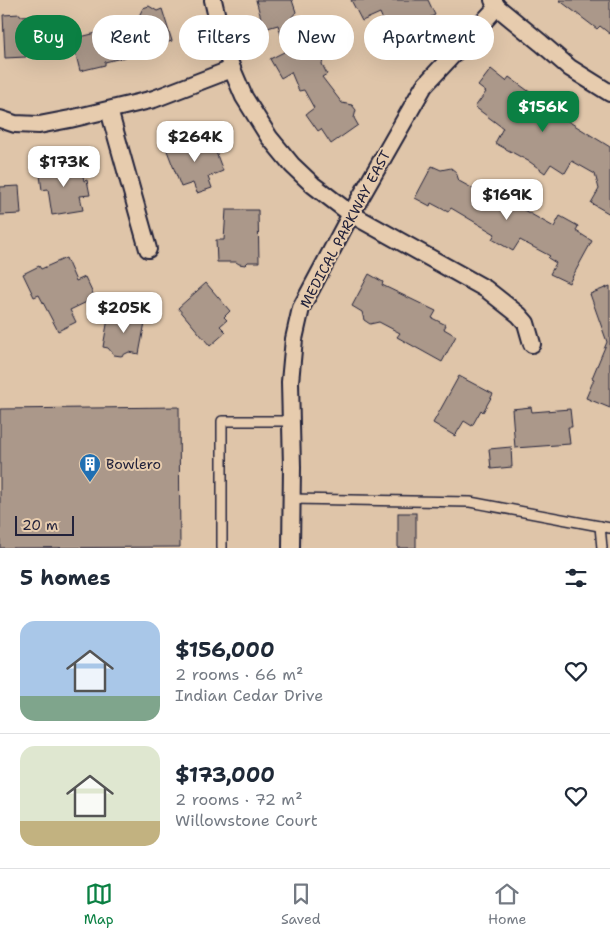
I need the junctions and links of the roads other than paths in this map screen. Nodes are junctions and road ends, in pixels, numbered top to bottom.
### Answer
1 (213, 0) edge
2 (495, 3) edge
3 (232, 69) junction
4 (610, 93) edge
5 (110, 110) junction
6 (0, 119) edge
7 (351, 214) junction
8 (148, 249) dead end
9 (532, 344) dead end
10 (291, 421) junction
11 (291, 499) junction
12 (600, 526) junction
13 (610, 528) edge
14 (222, 548) edge
15 (291, 548) edge
16 (602, 548) edge

1 - 3 street
2 - 4 street
2 - 7 street, MEDICAL PARKWAY EAST
3 - 5 street
3 - 7 street
5 - 6 street
5 - 8 street
7 - 9 street
7 - 10 street, MEDICAL PARKWAY EAST
10 - 11 street, MEDICAL PARKWAY EAST
10 - 14 lane
11 - 12 lane
11 - 15 street, MEDICAL PARKWAY EAST
12 - 13 lane
12 - 16 lane

